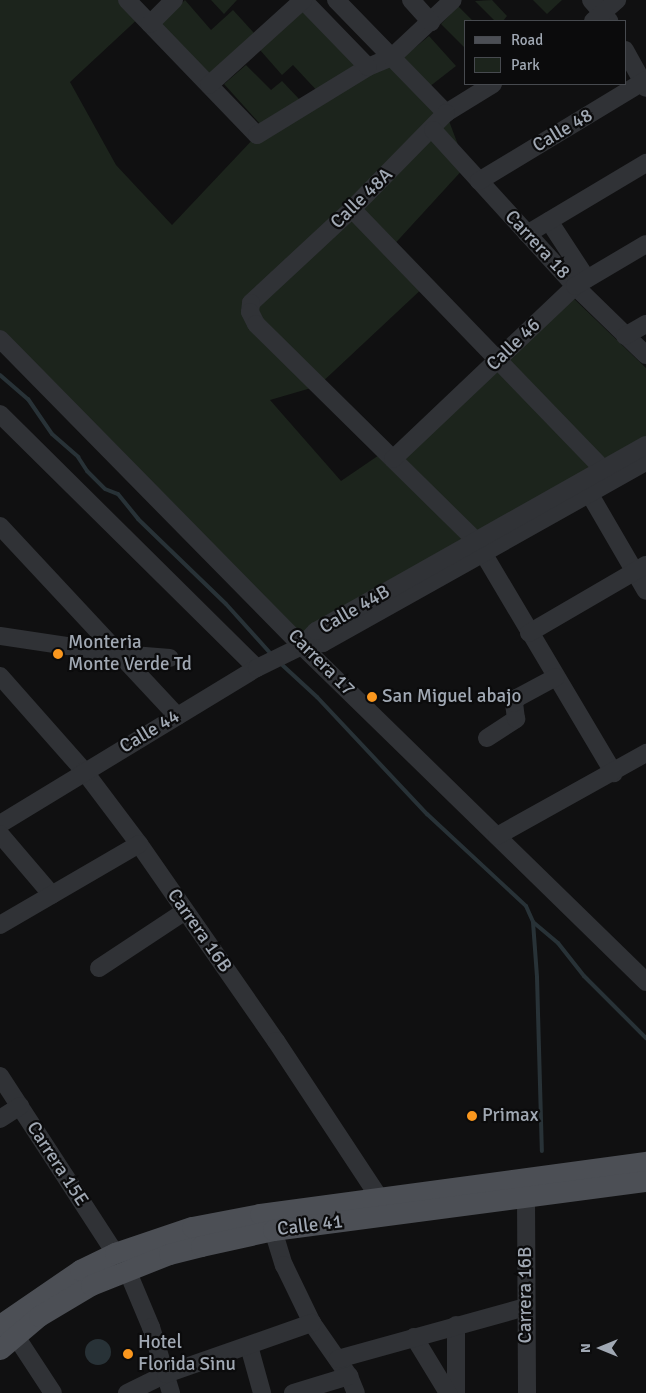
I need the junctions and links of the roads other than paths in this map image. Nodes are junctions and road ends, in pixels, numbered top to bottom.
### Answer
1 (127, 0) edge
2 (174, 0) edge
3 (303, 0) edge
4 (336, 0) edge
5 (411, 0) edge
6 (453, 0) edge
7 (591, 0) edge
8 (617, 0) edge
9 (602, 19) edge
10 (431, 22) junction
11 (150, 24) junction
12 (626, 52) edge
13 (392, 57) junction
14 (368, 67) junction
15 (645, 83) edge
16 (208, 85) junction
17 (491, 85) edge
18 (446, 113) junction
19 (432, 130) junction
20 (646, 163) edge
21 (479, 182) junction
22 (352, 210) junction
23 (549, 221) junction
24 (526, 234) junction
25 (646, 244) edge
26 (581, 282) junction
27 (646, 324) edge
28 (625, 336) junction
29 (0, 339) edge
30 (646, 355) edge
31 (498, 360) junction
32 (0, 414) edge
33 (7, 433) edge
34 (646, 445) edge
35 (394, 459) junction
36 (644, 467) edge
37 (602, 468) junction
38 (589, 493) junction
39 (0, 526) edge
40 (479, 547) junction
41 (640, 568) edge
42 (646, 591) edge
43 (99, 632) junction
44 (529, 633) junction
45 (0, 636) edge
46 (302, 646) junction
47 (81, 648) junction
48 (120, 654) junction
49 (170, 658) dead end
50 (260, 667) junction
51 (0, 676) edge
52 (556, 677) junction
53 (177, 716) junction
54 (487, 738) dead end
55 (646, 753) edge
56 (84, 771) junction
57 (614, 773) junction
58 (0, 824) edge
59 (0, 834) edge
60 (497, 836) junction
61 (139, 844) junction
62 (52, 895) junction
63 (185, 910) junction
64 (0, 924) edge
65 (99, 968) dead end
66 (646, 982) edge
67 (0, 1076) edge
68 (20, 1106) junction
69 (0, 1119) edge
70 (646, 1162) edge
71 (646, 1181) edge
72 (526, 1198) junction
73 (381, 1200) junction
74 (273, 1230) junction
75 (121, 1262) junction
76 (525, 1307) junction
77 (312, 1323) junction
78 (456, 1325) junction
79 (5, 1337) edge
80 (414, 1337) junction
81 (249, 1346) junction
82 (338, 1359) junction
83 (166, 1374) junction
84 (349, 1376) junction
85 (53, 1393) edge
86 (127, 1393) edge
87 (172, 1393) edge
88 (262, 1393) edge
89 (293, 1393) edge
90 (356, 1393) edge
91 (448, 1393) edge
92 (456, 1393) edge
93 (527, 1393) edge

1 - 11 street
2 - 11 street
3 - 14 street
3 - 16 street
4 - 13 street
5 - 10 street
6 - 10 street
7 - 9 street
8 - 9 street
10 - 13 street
11 - 16 street
12 - 15 street
13 - 14 street
13 - 18 street
14 - 16 street
15 - 21 street, Calle 48
17 - 18 street, Calle 48A
18 - 19 street, Calle 48A
19 - 21 street, Carrera 18
19 - 22 street, Calle 48A
20 - 23 street
21 - 24 street, Carrera 18
22 - 31 street
22 - 35 street, Calle 48A
23 - 24 street
23 - 26 street
24 - 26 street, Carrera 18
25 - 26 street, Calle 46
26 - 28 street, Carrera 18
26 - 31 street, Calle 46
27 - 28 street
28 - 30 street, Carrera 18
29 - 46 street, Carrera 17
31 - 35 street, Calle 46
31 - 37 street
32 - 33 street
33 - 50 street
34 - 37 street, Calle 44B
35 - 40 street
36 - 38 street, Calle 44B
37 - 40 street, Calle 44B
38 - 40 street, Calle 44B
38 - 41 street
39 - 43 street
40 - 44 street
40 - 46 street, Calle 44B
41 - 42 street
41 - 44 street
43 - 47 street
43 - 48 street
44 - 52 street
45 - 47 street
46 - 50 street, Calle 44
46 - 60 street, Carrera 17
47 - 48 street
48 - 49 street
48 - 53 street
50 - 53 street, Calle 44
51 - 56 street, Carrera 16B
52 - 54 street
52 - 57 street
53 - 56 street, Calle 44
55 - 57 street
56 - 58 street, Calle 44
56 - 61 street, Carrera 16B
57 - 60 street
59 - 62 street
60 - 66 street, Carrera 17
61 - 62 street
61 - 63 street, Carrera 16B
62 - 64 street
63 - 65 street
63 - 73 street, Carrera 16B
67 - 68 street, Carrera 15E
68 - 69 street
68 - 75 street, Carrera 15E
70 - 73 main road, Calle 41
71 - 72 main road, Calle 41
72 - 74 main road, Calle 41
72 - 76 street, Carrera 16B
73 - 75 main road, Calle 41
74 - 75 main road, Calle 41
74 - 77 street
75 - 79 main road, Calle 41
75 - 83 street, Carrera 15E
76 - 78 street
76 - 93 street, Carrera 16B
77 - 81 street
77 - 82 street
78 - 80 street
78 - 92 street
79 - 85 street
80 - 82 street
80 - 91 street
81 - 83 street
81 - 88 street
82 - 84 street
83 - 86 street
83 - 87 street, Carrera 15E
84 - 89 street
84 - 90 street

